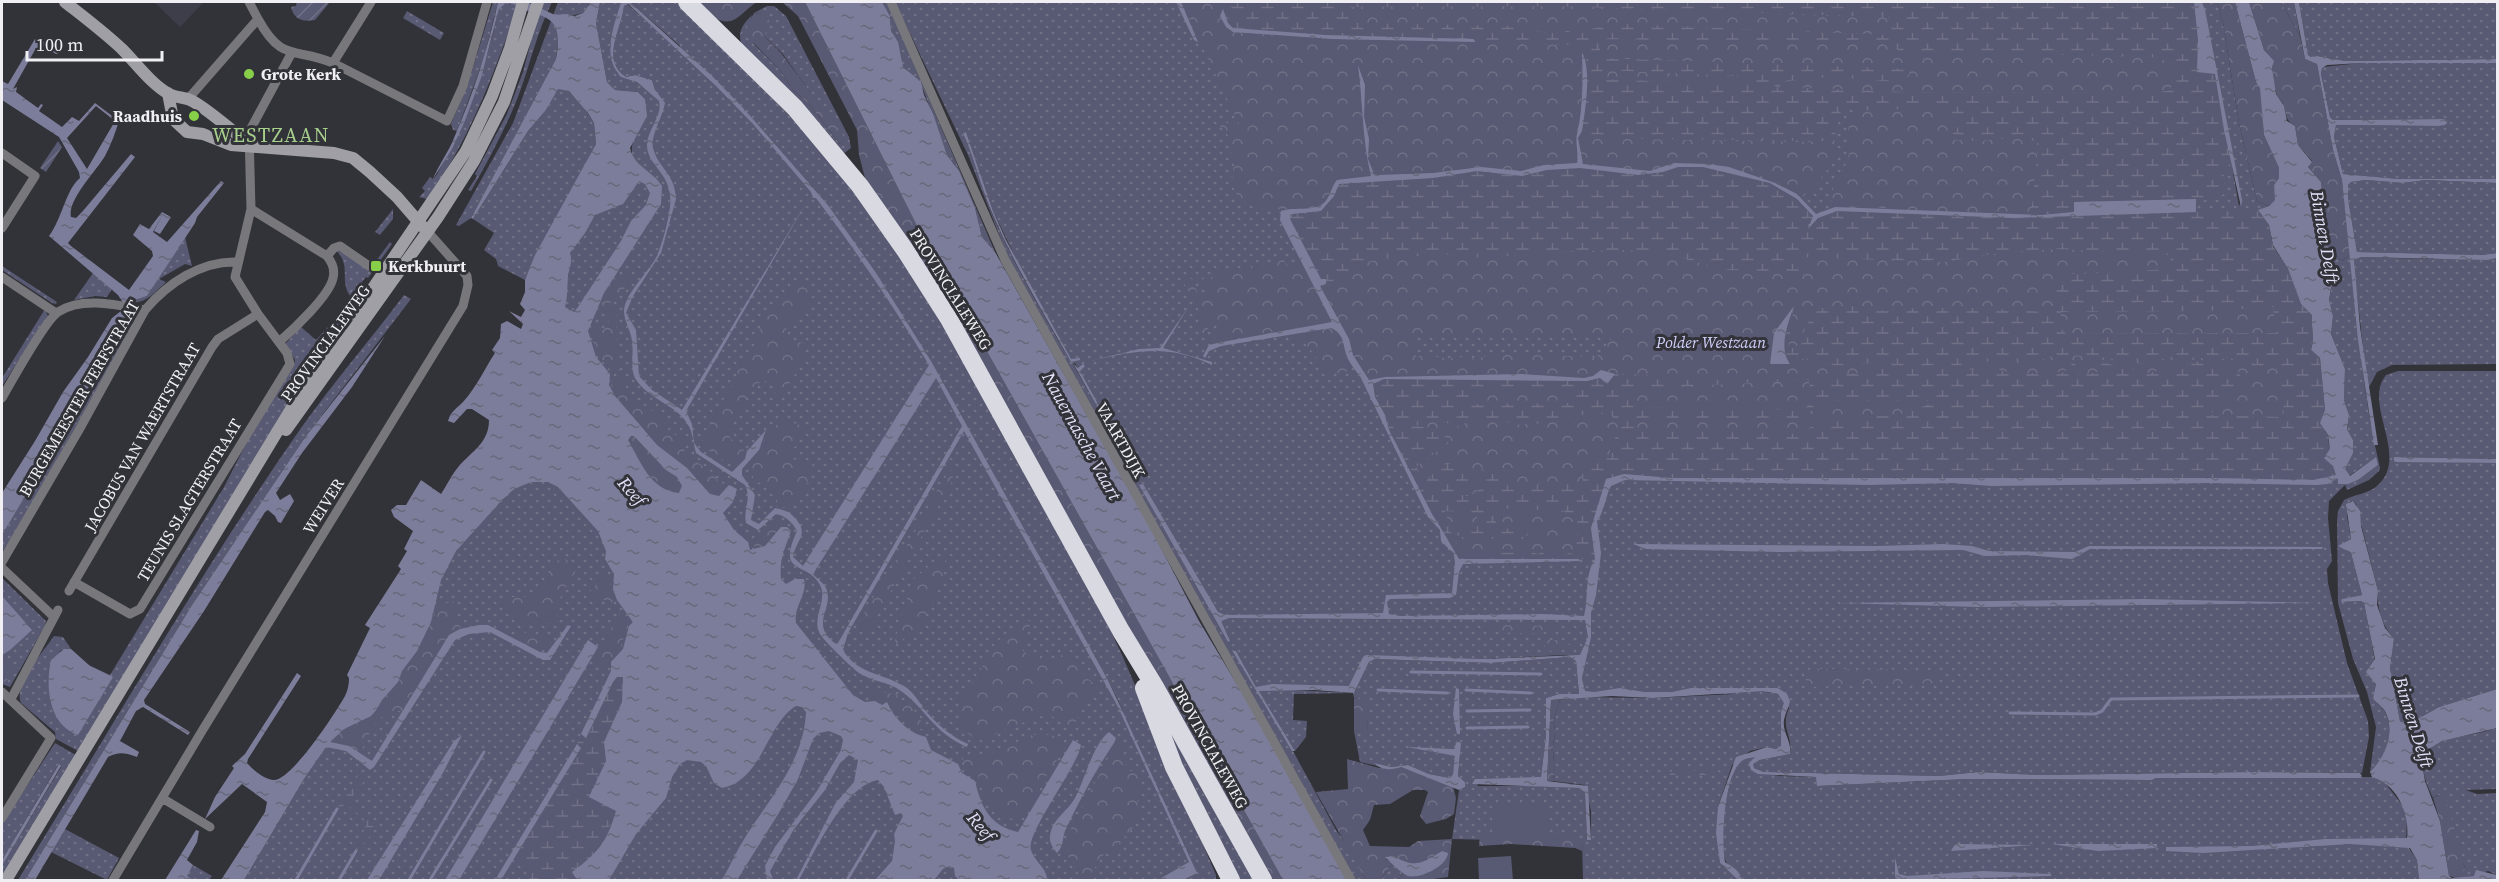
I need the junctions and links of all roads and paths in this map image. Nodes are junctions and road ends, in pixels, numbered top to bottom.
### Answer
1 (65, 2) edge
2 (249, 2) edge
3 (371, 2) edge
4 (487, 2) edge
5 (523, 2) edge
6 (538, 2) edge
7 (891, 2) edge
8 (689, 4) edge
9 (258, 19) junction
10 (291, 54) junction
11 (333, 63) junction
12 (168, 93) junction
13 (188, 99) junction
14 (248, 145) junction
15 (2, 153) edge
16 (251, 208) junction
17 (423, 227) junction
18 (2, 228) edge
19 (327, 256) junction
20 (238, 262) junction
21 (369, 266) dead end
22 (2, 277) edge
23 (145, 310) junction
24 (56, 313) junction
25 (258, 314) junction
26 (279, 342) junction
27 (2, 398) edge
28 (2, 562) edge
29 (2, 568) edge
30 (74, 582) junction
31 (69, 591) dead end
32 (1121, 631) junction
33 (2, 692) edge
34 (10, 699) junction
35 (162, 798) junction
36 (2, 818) edge
37 (210, 827) dead end
38 (6, 880) edge
39 (113, 880) edge
40 (1231, 880) edge
41 (1263, 880) edge
42 (1351, 880) edge

1 - 12 main road
2 - 9 street
3 - 11 street
4 - 11 street
5 - 17 main road, PROVINCIALEWEG
6 - 17 main road, PROVINCIALEWEG
7 - 42 street, VAARTDIJK
8 - 32 highway, PROVINCIALEWEG
9 - 10 street
9 - 13 street
10 - 11 street
10 - 14 street
12 - 13 main road
12 - 14 main road
13 - 14 main road
14 - 16 street
14 - 17 main road
15 - 18 street
16 - 19 street
16 - 20 street
17 - 35 street, WEIVER
17 - 38 main road, PROVINCIALEWEG
19 - 21 street
19 - 26 street
20 - 23 street, BURGEMEESTER FERFSTRAAT
20 - 25 street
22 - 24 street
23 - 24 street
23 - 28 street, BURGEMEESTER FERFSTRAAT
24 - 27 street
25 - 26 street
25 - 30 street, JACOBUS VAN WAERTSTRAAT
26 - 30 street, TEUNIS SLAGTERSTRAAT
29 - 34 street
30 - 31 street, JACOBUS VAN WAERTSTRAAT
32 - 40 highway, PROVINCIALEWEG
32 - 41 highway, PROVINCIALEWEG
33 - 34 street
34 - 36 street
35 - 37 street
35 - 39 street, WEIVER

